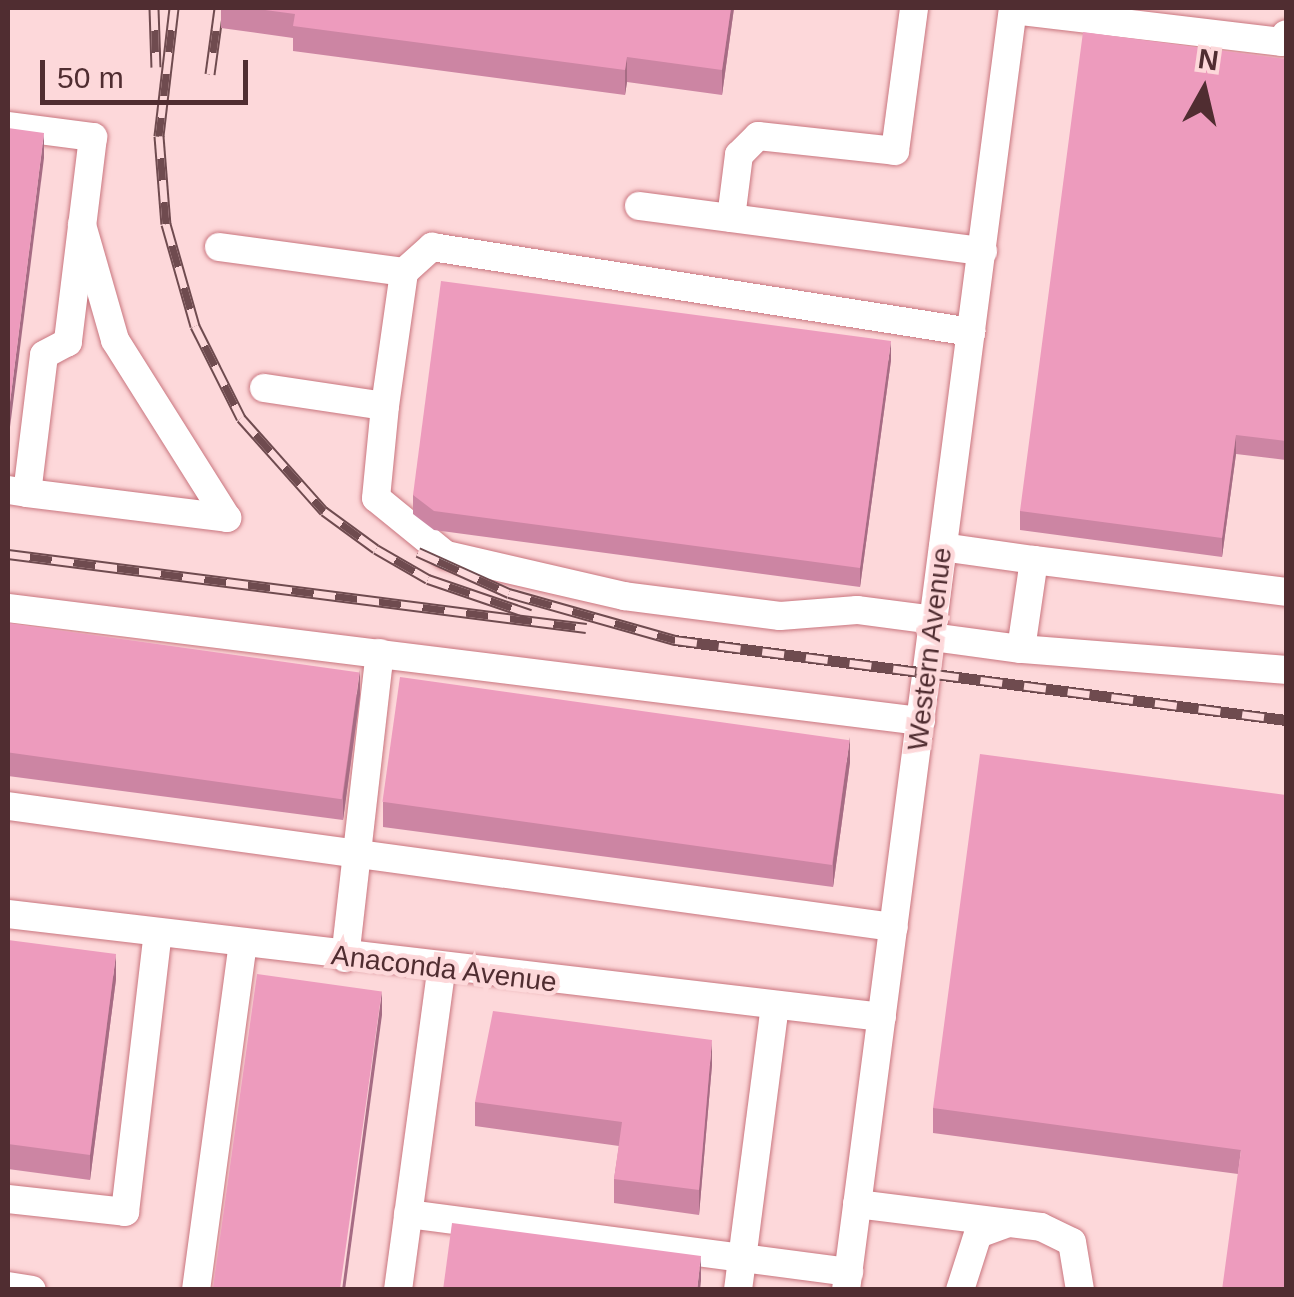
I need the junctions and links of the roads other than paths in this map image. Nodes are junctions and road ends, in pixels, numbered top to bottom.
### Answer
1 (914, 8) edge
2 (1013, 9) edge
3 (1284, 38) edge
4 (8, 126) edge
5 (638, 206) dead end
6 (731, 218) junction
7 (82, 225) junction
8 (219, 247) dead end
9 (983, 251) junction
10 (404, 272) junction
11 (971, 332) junction
12 (264, 388) dead end
13 (385, 406) junction
14 (17, 491) edge
15 (943, 547) junction
16 (1034, 560) junction
17 (1286, 592) edge
18 (8, 608) edge
19 (932, 629) junction
20 (1021, 649) junction
21 (380, 654) junction
22 (1286, 670) edge
23 (920, 721) junction
24 (8, 806) edge
25 (357, 852) junction
26 (8, 914) edge
27 (894, 927) junction
28 (158, 934) junction
29 (243, 944) junction
30 (344, 958) junction
31 (442, 970) junction
32 (774, 1005) junction
33 (882, 1017) junction
34 (8, 1199) edge
35 (857, 1204) junction
36 (408, 1214) junction
37 (1010, 1223) junction
38 (742, 1258) junction
39 (847, 1281) edge
40 (8, 1286) edge
41 (32, 1290) edge
42 (196, 1290) edge
43 (398, 1290) edge
44 (738, 1290) edge
45 (960, 1290) edge
46 (1080, 1290) edge

1 - 6 street
2 - 3 street
2 - 9 street, Western Avenue
4 - 7 street
5 - 6 street
6 - 9 street
7 - 14 street
7 - 14 street
8 - 10 street
9 - 11 street, Western Avenue
10 - 11 street
10 - 13 street
11 - 15 street, Western Avenue
12 - 13 street
13 - 19 street
15 - 16 street
15 - 19 street, Western Avenue
16 - 17 street
16 - 20 street
18 - 21 street
19 - 20 street
19 - 23 street, Western Avenue
20 - 22 street
21 - 23 street
21 - 25 street
23 - 27 street, Western Avenue
24 - 25 street
25 - 27 street
25 - 30 street
26 - 28 street, Anaconda Avenue
27 - 33 street, Western Avenue
28 - 29 street, Anaconda Avenue
28 - 34 street
29 - 30 street, Anaconda Avenue
29 - 42 street
30 - 31 street, Anaconda Avenue
31 - 32 street, Anaconda Avenue
31 - 36 street
32 - 33 street, Anaconda Avenue
32 - 38 street
33 - 35 street, Western Avenue
35 - 37 street
35 - 39 street, Western Avenue
36 - 38 street
36 - 43 street
37 - 45 street
37 - 46 street
38 - 39 street
38 - 44 street
40 - 41 street

